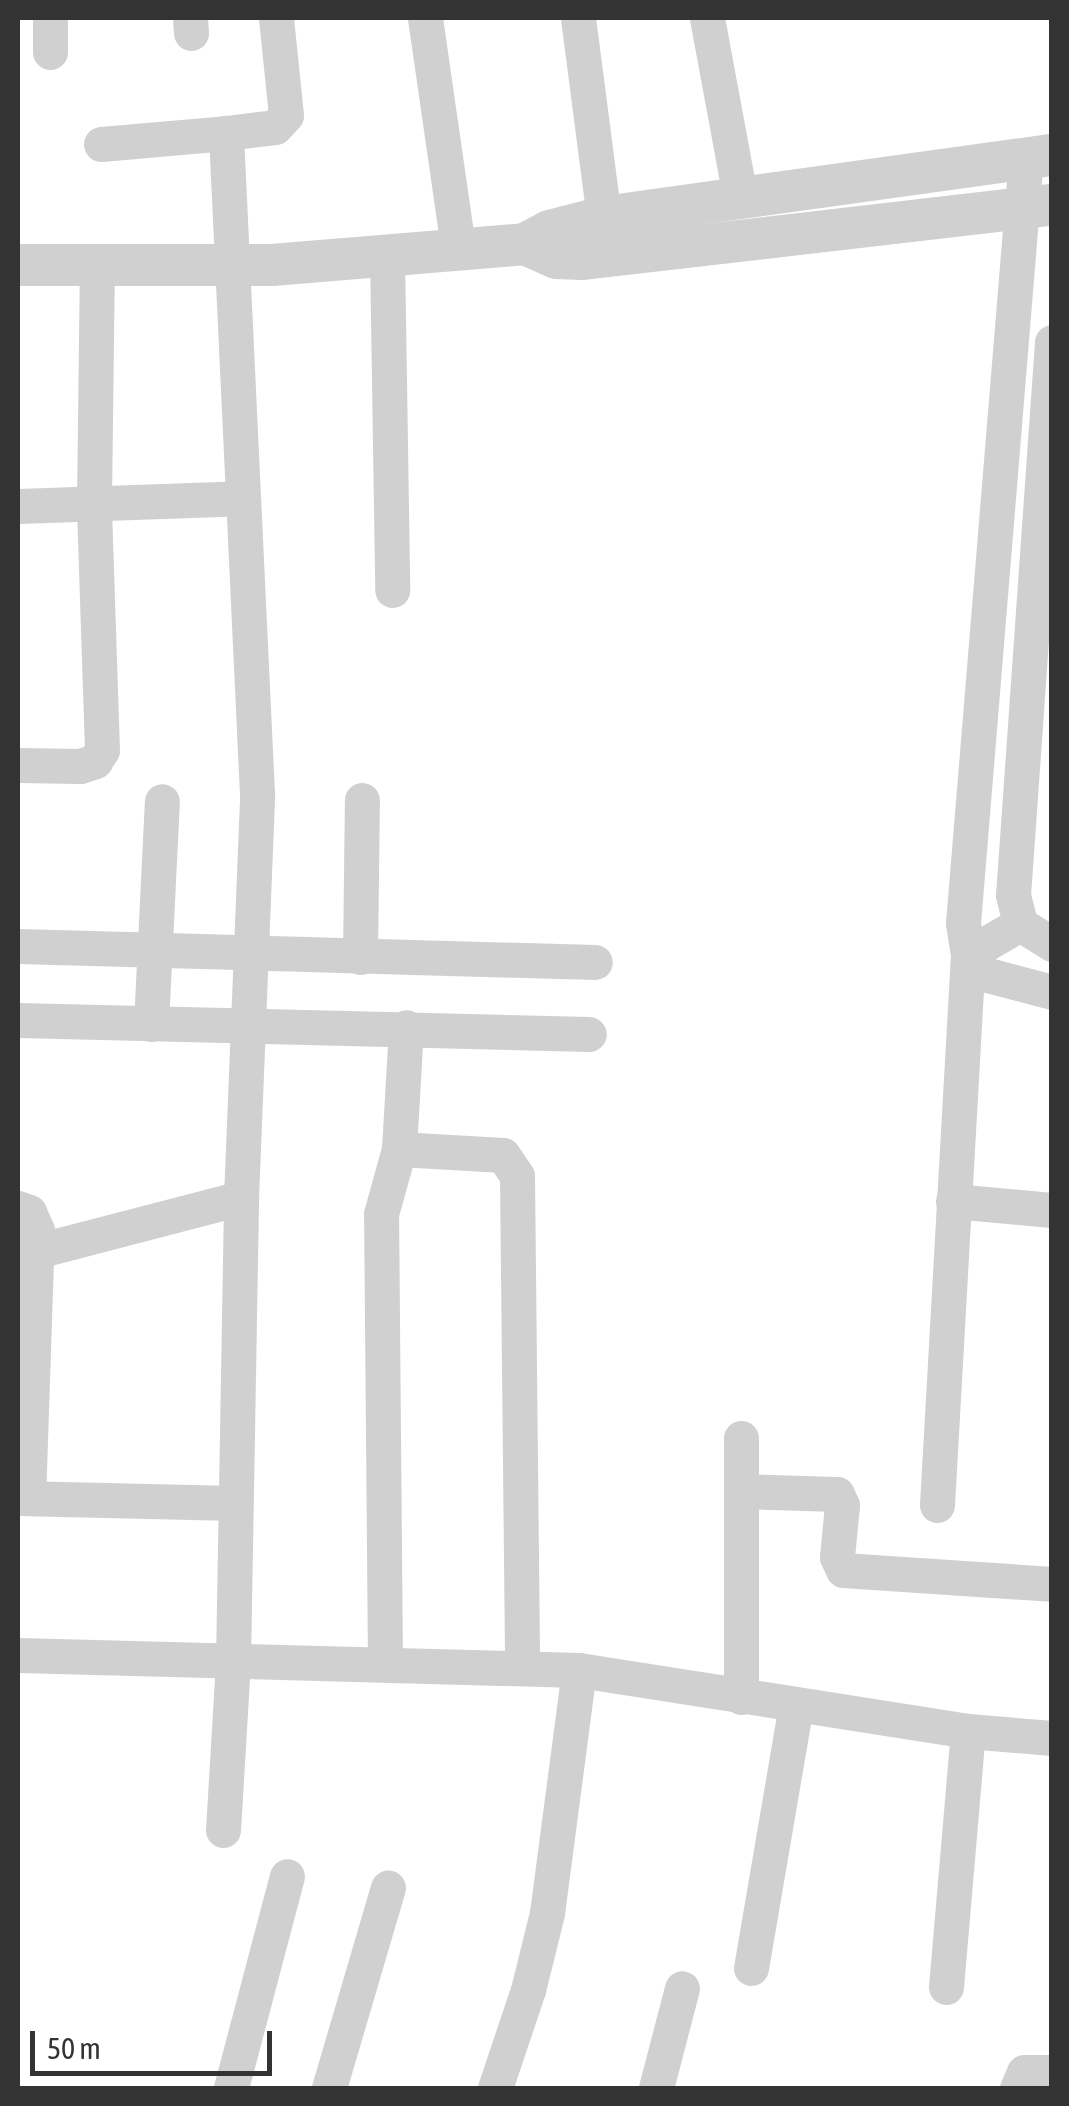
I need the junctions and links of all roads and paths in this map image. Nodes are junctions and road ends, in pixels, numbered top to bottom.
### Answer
1 (276, 18) edge
2 (425, 18) edge
3 (578, 18) edge
4 (707, 18) edge
5 (226, 133) junction
6 (101, 144) dead end
7 (1039, 156) edge
8 (740, 196) junction
9 (1037, 206) edge
10 (604, 217) junction
11 (524, 244) junction
12 (458, 248) junction
13 (386, 254) junction
14 (18, 265) edge
15 (97, 265) junction
16 (235, 265) junction
17 (1052, 342) edge
18 (242, 498) junction
19 (94, 503) junction
20 (18, 506) edge
21 (392, 590) dead end
22 (18, 764) edge
23 (162, 800) dead end
24 (362, 800) dead end
25 (1020, 924) junction
26 (1052, 944) edge
27 (18, 946) edge
28 (154, 951) junction
29 (968, 954) junction
30 (253, 955) junction
31 (360, 957) junction
32 (596, 962) dead end
33 (1052, 992) edge
34 (18, 1020) edge
35 (150, 1024) junction
36 (247, 1027) junction
37 (406, 1027) junction
38 (589, 1034) dead end
39 (399, 1150) junction
40 (241, 1198) junction
41 (953, 1201) junction
42 (18, 1208) edge
43 (1052, 1210) edge
44 (37, 1251) junction
45 (741, 1438) dead end
46 (741, 1491) junction
47 (23, 1498) edge
48 (235, 1502) junction
49 (937, 1505) dead end
50 (1052, 1584) edge
51 (18, 1655) edge
52 (234, 1662) junction
53 (385, 1664) junction
54 (522, 1667) junction
55 (579, 1670) junction
56 (741, 1697) junction
57 (796, 1706) junction
58 (968, 1732) junction
59 (1052, 1738) edge
60 (223, 1830) dead end
61 (287, 1876) dead end
62 (388, 1888) dead end
63 (751, 1968) dead end
64 (946, 1986) dead end
65 (682, 1988) dead end
66 (1052, 2072) edge
67 (661, 2087) edge
68 (231, 2088) edge
69 (329, 2088) edge
70 (495, 2088) edge
71 (1017, 2088) edge

1 - 5 street
2 - 12 street
3 - 10 street
4 - 8 street
5 - 6 street
5 - 16 street
7 - 8 street
7 - 9 street
8 - 10 street
9 - 11 street
9 - 29 street
10 - 11 street
11 - 12 street
12 - 13 street
13 - 16 street
13 - 21 street
14 - 15 street
15 - 16 street
15 - 19 street
16 - 18 street
17 - 25 street
18 - 19 street
18 - 30 street
19 - 20 street
19 - 22 street
23 - 28 street
24 - 31 street
25 - 26 street
25 - 29 street
27 - 28 street
28 - 30 street
28 - 35 street
29 - 33 street
29 - 41 street
30 - 31 street
30 - 36 street
31 - 32 street
34 - 35 street
35 - 36 street
36 - 37 street
36 - 40 street
37 - 38 street
37 - 39 street
39 - 53 street
39 - 54 street
40 - 44 street
40 - 48 street
41 - 43 street
41 - 49 street
42 - 44 street
44 - 47 street
45 - 46 street
46 - 50 street
46 - 56 street
47 - 48 street
48 - 52 street
51 - 52 street
52 - 53 street
52 - 60 street
53 - 54 street
54 - 55 street
55 - 56 street
55 - 70 street
56 - 57 street
57 - 58 street
57 - 63 street
58 - 59 street
58 - 64 street
61 - 68 street
62 - 69 street
65 - 67 street
66 - 71 street

